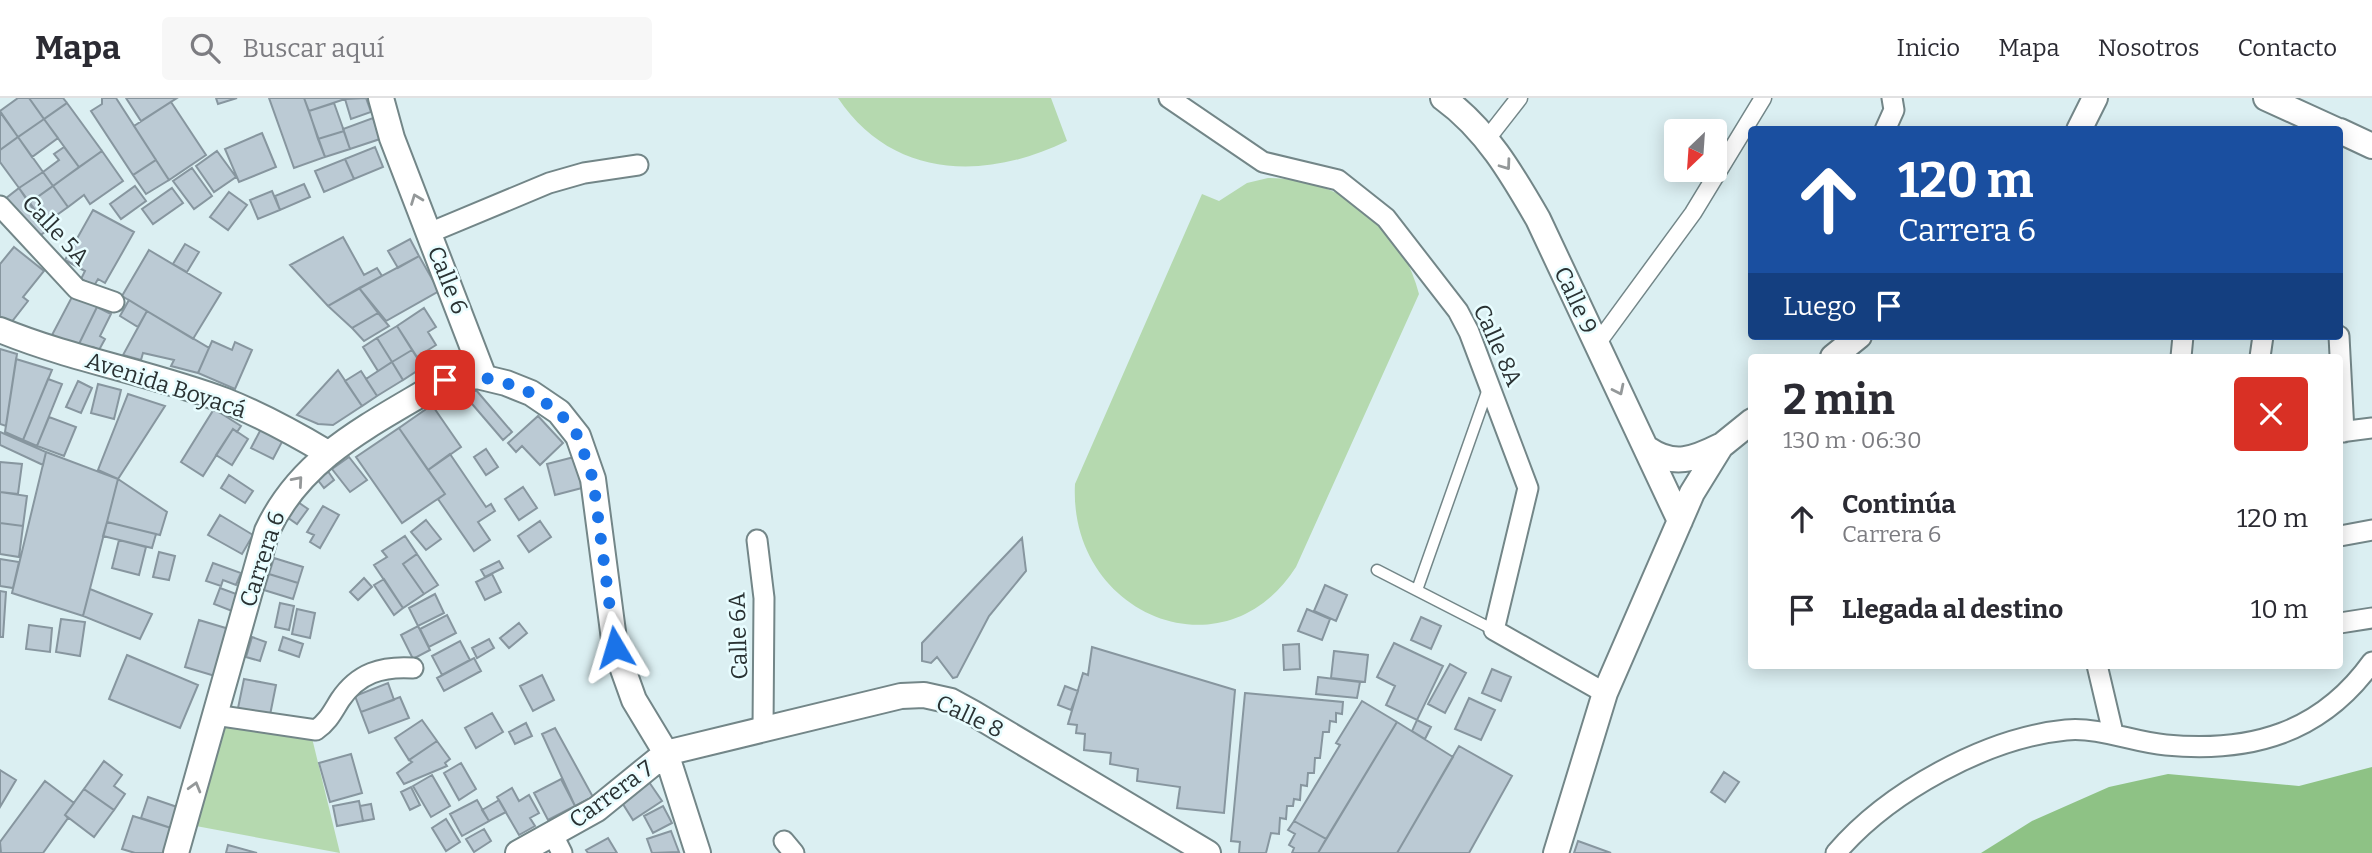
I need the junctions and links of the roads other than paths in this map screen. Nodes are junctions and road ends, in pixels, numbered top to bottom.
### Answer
1 (381, 98) edge
2 (1169, 98) edge
3 (1443, 98) edge
4 (1520, 98) edge
5 (1763, 98) edge
6 (1892, 98) edge
7 (2095, 98) edge
8 (2266, 98) edge
9 (1887, 126) edge
10 (2080, 126) edge
11 (2329, 126) edge
12 (2343, 132) edge
13 (1487, 139) junction
14 (2372, 146) edge
15 (638, 165) dead end
16 (0, 206) edge
17 (429, 233) junction
18 (114, 302) dead end
19 (460, 307) junction
20 (0, 330) edge
21 (1854, 340) edge
22 (1597, 344) junction
23 (1837, 354) edge
24 (484, 377) junction
25 (445, 380) junction
26 (1490, 385) junction
27 (1748, 424) edge
28 (2372, 428) edge
29 (2343, 432) edge
30 (1721, 446) junction
31 (1648, 449) junction
32 (326, 453) junction
33 (1680, 521) junction
34 (2372, 530) edge
35 (2343, 535) edge
36 (757, 540) dead end
37 (1377, 570) dead end
38 (1418, 590) junction
39 (2372, 618) edge
40 (2343, 623) edge
41 (1494, 630) junction
42 (2372, 662) edge
43 (413, 668) dead end
44 (2098, 669) edge
45 (1605, 693) junction
46 (215, 715) junction
47 (763, 730) junction
48 (2113, 733) junction
49 (666, 753) junction
50 (558, 844) edge
51 (176, 853) edge
52 (517, 853) edge
53 (698, 853) edge
54 (1208, 853) edge
55 (1556, 853) edge
56 (1836, 853) edge

17 -> 1 street, Calle 6
2 - 26 street, Calle 8A
3 - 13 street, Calle 9
4 - 13 street
5 - 22 street
6 - 9 street
7 - 10 street
8 - 11 street
12 - 14 street
13 -> 22 street, Calle 9
15 - 17 street
16 - 18 street, Calle 5A
17 - 19 street, Calle 6
19 - 24 street, Calle 6
19 - 25 street
20 - 32 street, Avenida Boyacá
21 - 23 street
22 -> 31 street, Calle 9
24 - 25 street, Carrera 6
24 - 49 street
25 - 32 street, Carrera 6
26 - 38 lane
26 - 41 street, Calle 8A
27 - 30 street
28 - 29 street
30 - 31 street
30 - 33 street
31 - 33 street, Calle 9
46 -> 32 street, Carrera 6
33 - 45 street
34 - 35 street
36 - 47 street, Calle 6A
37 - 38 lane
38 - 41 lane
39 - 40 street
41 - 45 street
42 - 48 street
43 - 46 street
44 - 48 street
45 - 55 street
51 -> 46 street, Carrera 6
47 - 49 street, Calle 8
47 - 54 street, Calle 8
48 - 56 street
49 - 50 street, Carrera 7
49 - 53 street
50 - 52 street, Carrera 7

